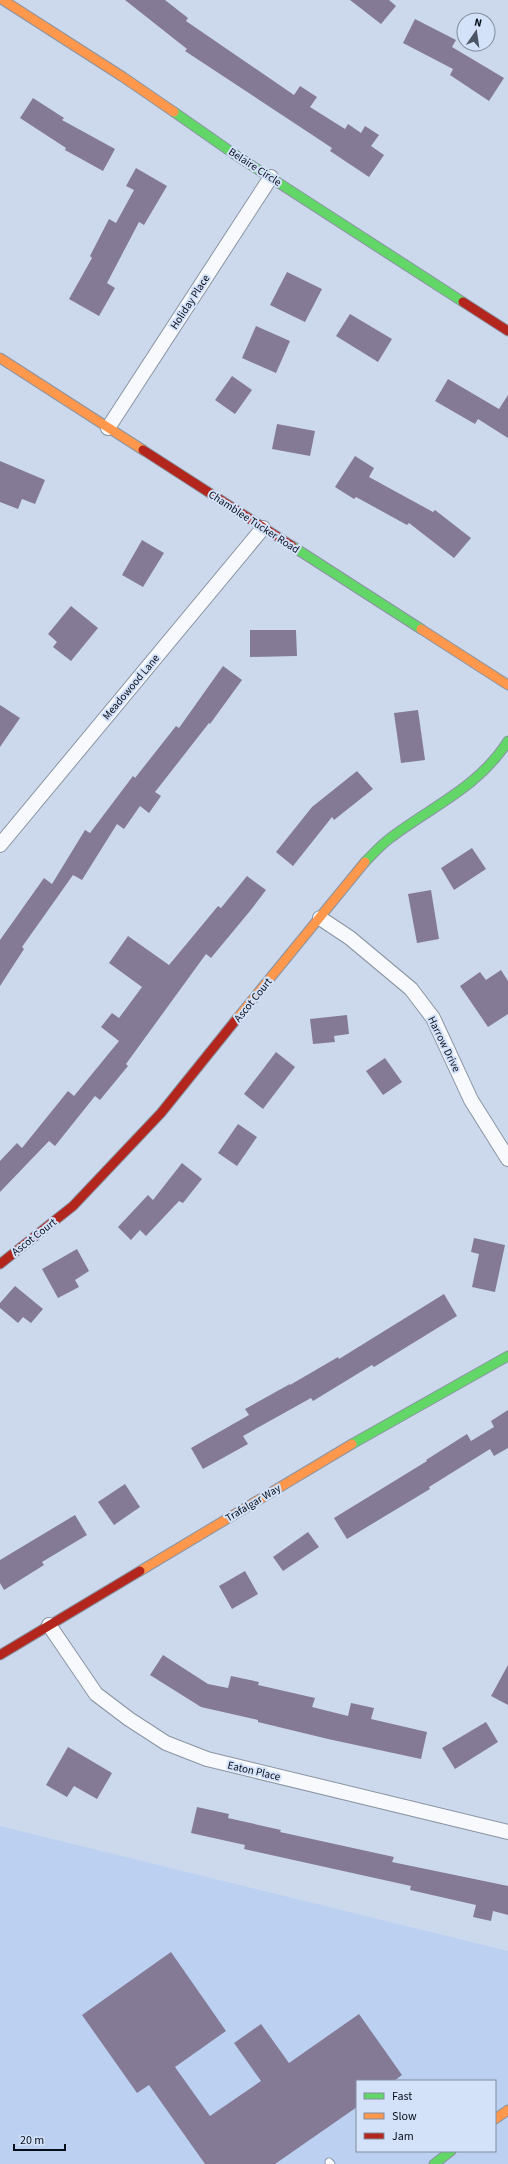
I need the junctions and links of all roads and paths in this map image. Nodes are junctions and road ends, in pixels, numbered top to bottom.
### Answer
1 (3, 0) edge
2 (0, 5) edge
3 (14, 7) junction
4 (271, 177) junction
5 (508, 331) edge
6 (0, 358) edge
7 (108, 428) junction
8 (263, 528) junction
9 (508, 685) edge
10 (508, 741) edge
11 (0, 845) edge
12 (320, 918) junction
13 (508, 1159) edge
14 (0, 1264) edge
15 (508, 1356) edge
16 (49, 1625) junction
17 (0, 1655) edge
18 (508, 1832) edge
19 (508, 2110) edge
20 (496, 2118) edge
21 (450, 2152) edge
22 (434, 2164) edge

1 - 3 street, Belaire Circle
2 - 3 lane
3 - 4 street, Belaire Circle
4 - 5 street, Belaire Circle
4 - 7 street, Holiday Place
6 - 7 street, Chamblee Tucker Road
7 - 8 street, Chamblee Tucker Road
8 - 9 street, Chamblee Tucker Road
8 - 11 street, Meadowood Lane
10 - 12 street, Ascot Court
12 - 13 street, Harrow Drive
12 - 14 street, Ascot Court
15 - 16 street, Trafalgar Way
16 - 17 street, Trafalgar Way
16 - 18 street, Eaton Place
19 - 20 street
21 - 22 street

